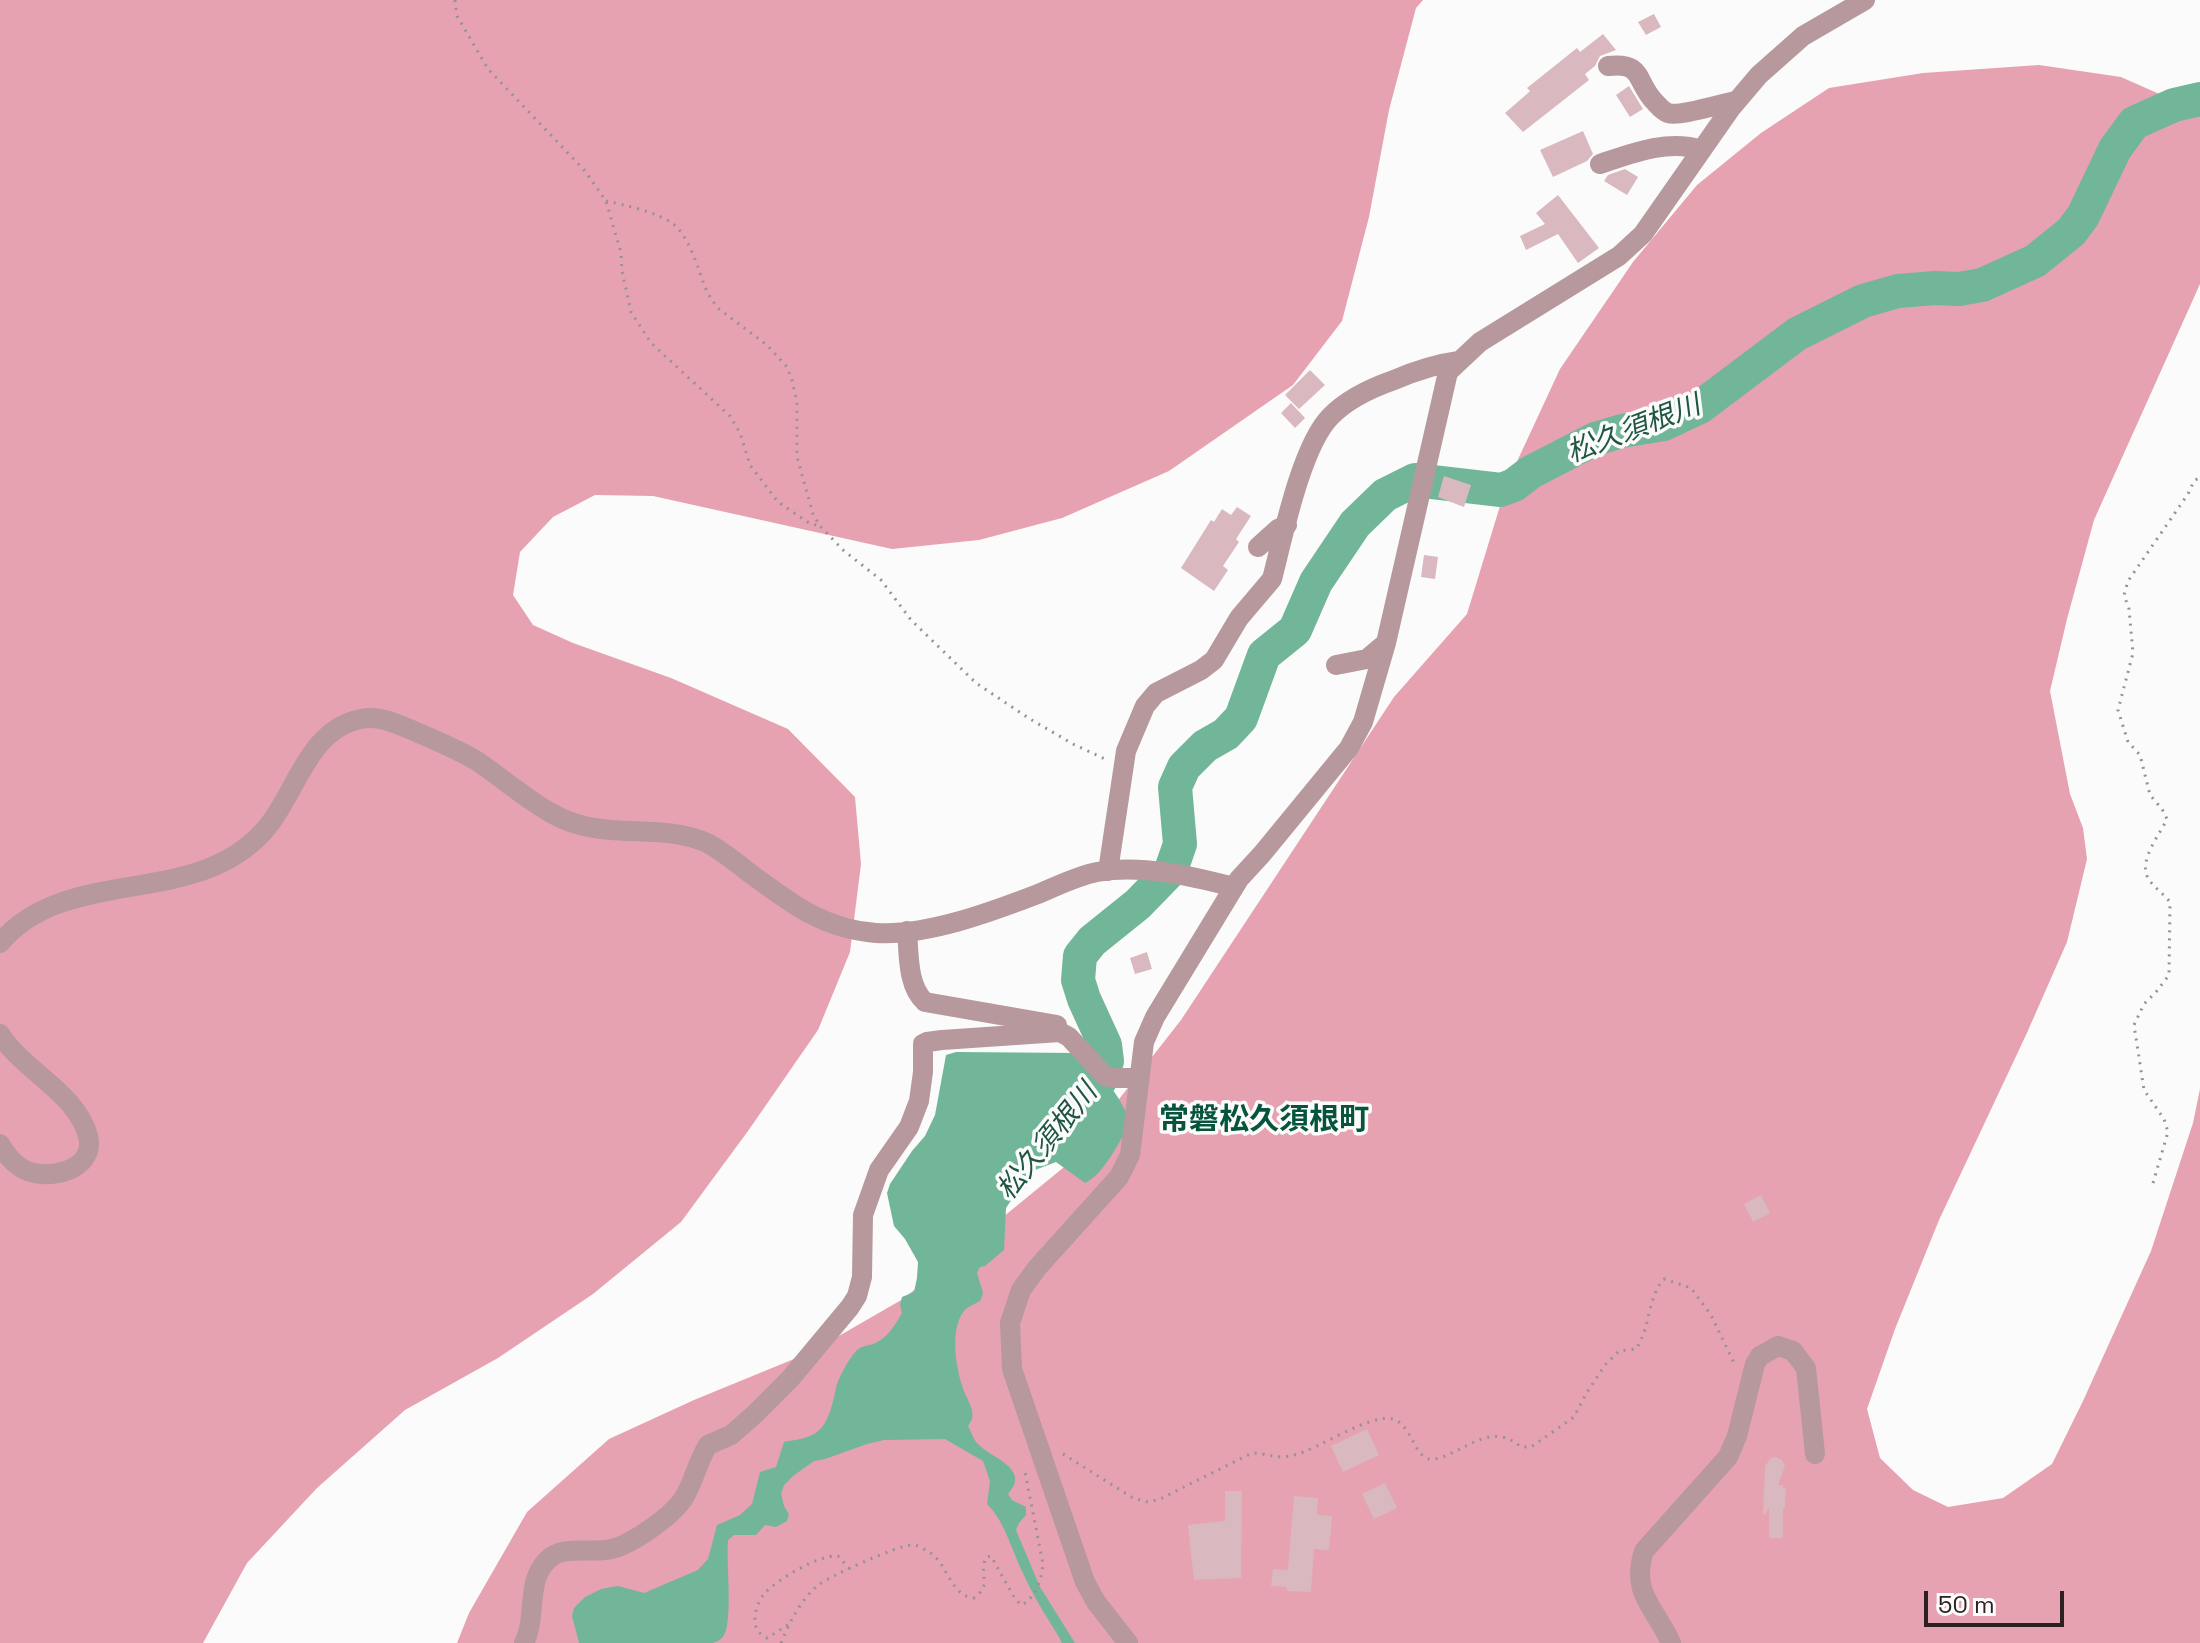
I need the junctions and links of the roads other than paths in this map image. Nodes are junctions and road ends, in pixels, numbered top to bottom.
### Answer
1 (1865, 0) edge
2 (1608, 66) dead end
3 (1737, 101) junction
4 (1702, 150) junction
5 (1600, 164) dead end
6 (1459, 361) junction
7 (1287, 525) junction
8 (1258, 547) dead end
9 (1386, 643) junction
10 (1336, 665) dead end
11 (1108, 871) junction
12 (1234, 887) junction
13 (907, 931) junction
14 (0, 943) edge
15 (1064, 1033) junction
16 (0, 1034) edge
17 (1139, 1078) junction
18 (0, 1144) edge
19 (1815, 1454) dead end
20 (524, 1643) edge
21 (1128, 1643) edge
22 (1671, 1643) edge

1 - 3 street
2 - 3 street
3 - 4 street
4 - 5 street
4 - 6 street
6 - 7 street
6 - 9 street
7 - 8 street
7 - 11 street
9 - 10 street
9 - 12 street
11 - 12 street
11 - 13 street
12 - 17 street
13 - 14 street
13 - 15 street
15 - 17 street
15 - 20 street
16 - 18 street
17 - 21 street
19 - 22 street

